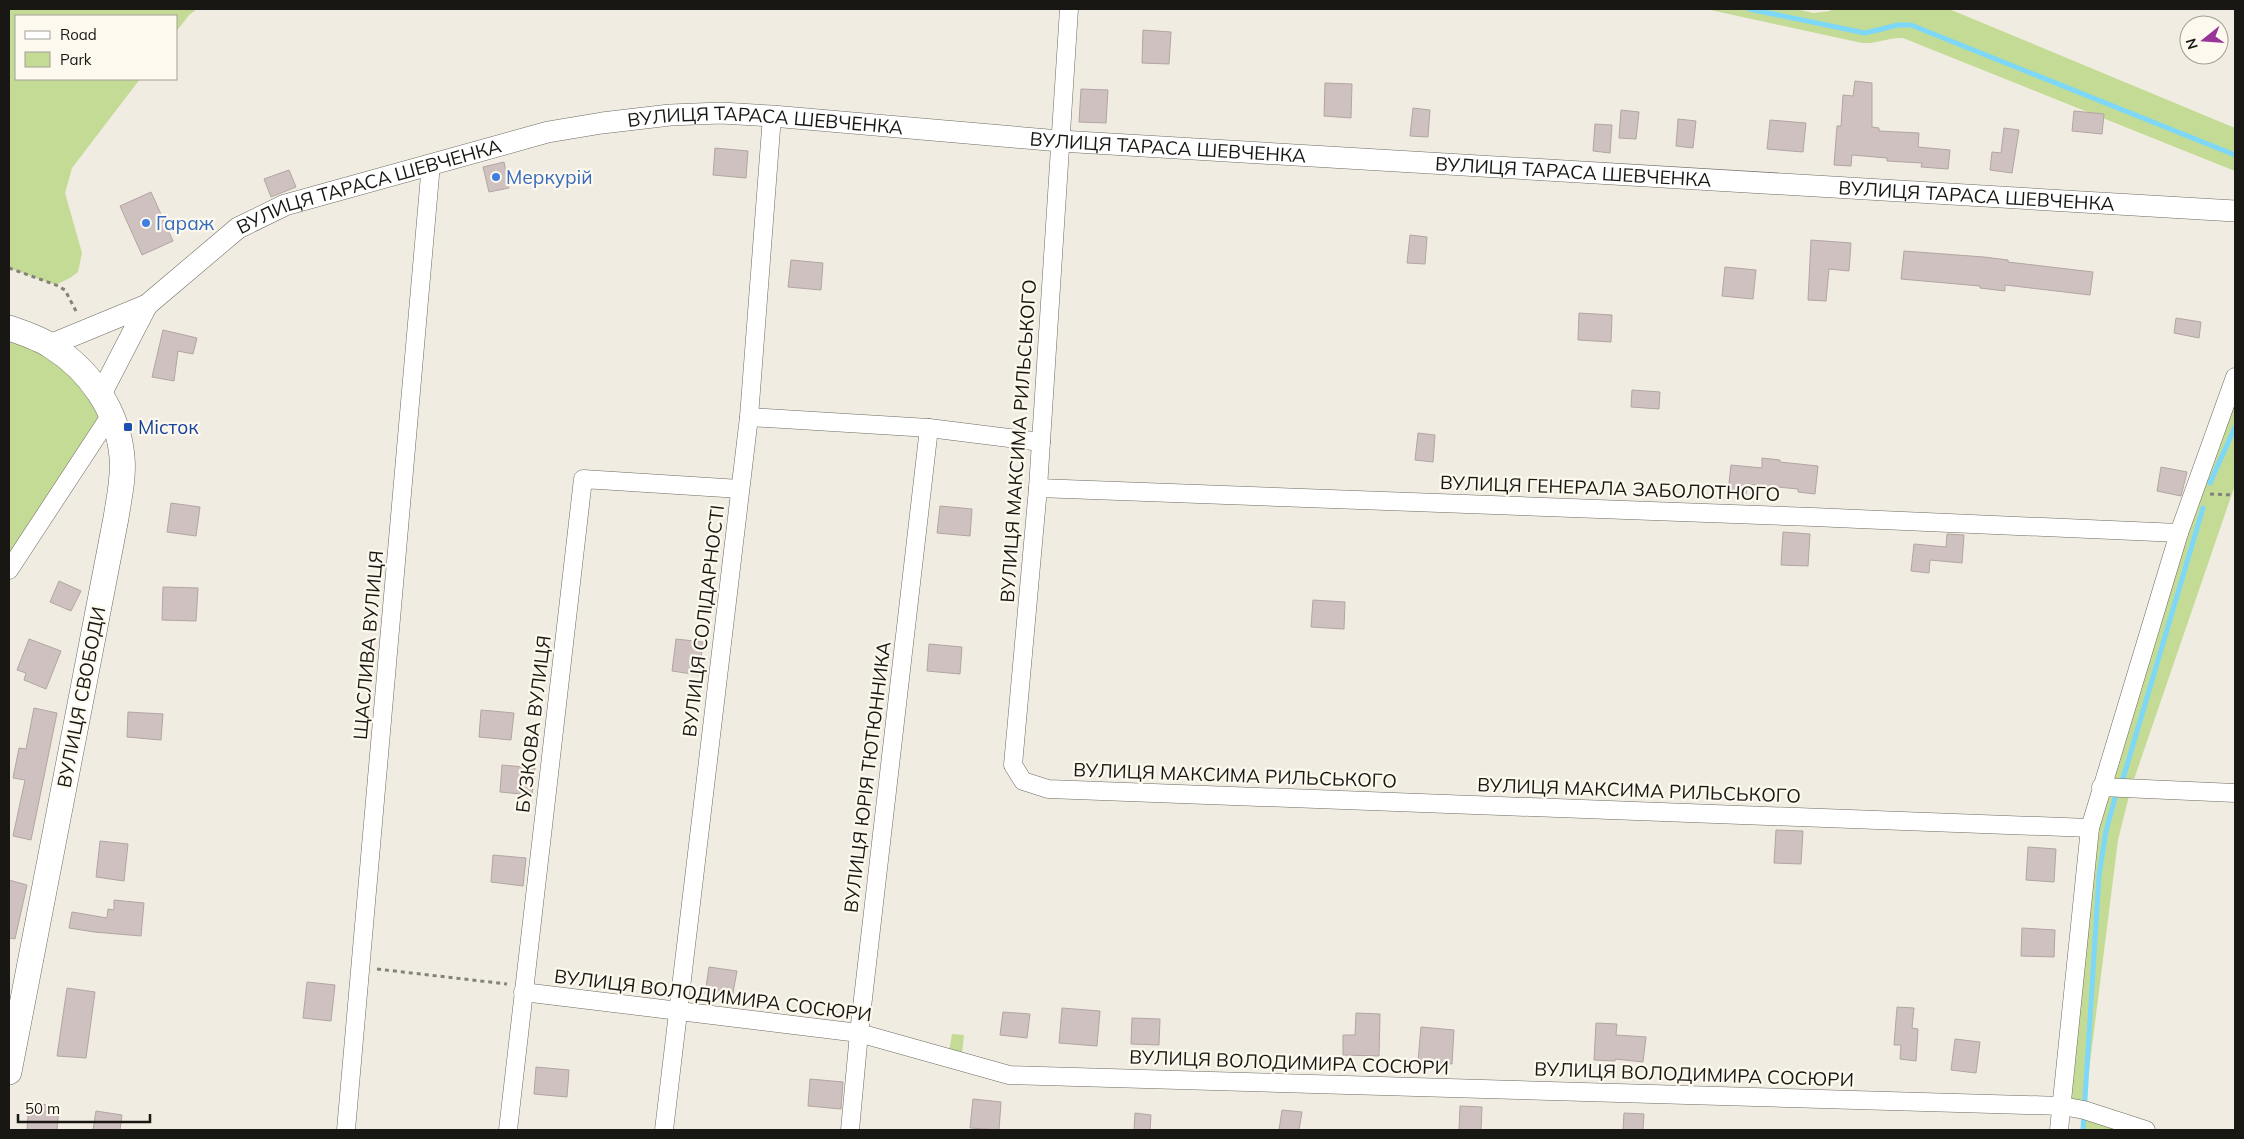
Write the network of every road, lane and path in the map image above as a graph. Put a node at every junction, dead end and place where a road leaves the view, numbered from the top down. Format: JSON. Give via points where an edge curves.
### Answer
{"nodes":[{"id":1,"x":1069,"y":9,"type":"edge"},
{"id":2,"x":772,"y":116,"type":"junction"},
{"id":3,"x":1060,"y":142,"type":"junction"},
{"id":4,"x":431,"y":164,"type":"junction"},
{"id":5,"x":2235,"y":211,"type":"edge"},
{"id":6,"x":9,"y":268,"type":"edge"},
{"id":7,"x":147,"y":305,"type":"junction"},
{"id":8,"x":85,"y":330,"type":"junction"},
{"id":9,"x":13,"y":333,"type":"edge"},
{"id":10,"x":50,"y":345,"type":"junction"},
{"id":11,"x":2235,"y":377,"type":"edge"},
{"id":12,"x":106,"y":403,"type":"junction"},
{"id":13,"x":749,"y":417,"type":"junction"},
{"id":14,"x":929,"y":428,"type":"junction"},
{"id":15,"x":1042,"y":442,"type":"junction"},
{"id":16,"x":1038,"y":488,"type":"junction"},
{"id":17,"x":740,"y":489,"type":"junction"},
{"id":18,"x":2192,"y":493,"type":"junction"},
{"id":19,"x":2235,"y":495,"type":"edge"},
{"id":20,"x":2179,"y":533,"type":"junction"},
{"id":21,"x":9,"y":570,"type":"edge"},
{"id":22,"x":2101,"y":786,"type":"junction"},
{"id":23,"x":2235,"y":794,"type":"edge"},
{"id":24,"x":2090,"y":828,"type":"junction"},
{"id":25,"x":362,"y":967,"type":"junction"},
{"id":26,"x":523,"y":992,"type":"junction"},
{"id":27,"x":678,"y":1010,"type":"junction"},
{"id":28,"x":859,"y":1033,"type":"junction"},
{"id":29,"x":9,"y":1072,"type":"edge"},
{"id":30,"x":2062,"y":1106,"type":"junction"},
{"id":31,"x":346,"y":1130,"type":"edge"},
{"id":32,"x":508,"y":1130,"type":"edge"},
{"id":33,"x":664,"y":1130,"type":"edge"},
{"id":34,"x":850,"y":1130,"type":"edge"},
{"id":35,"x":2060,"y":1130,"type":"edge"},
{"id":36,"x":2146,"y":1130,"type":"edge"}],
"edges":[{"from":1,"to":3,"type":"street","name":"ВУЛИЦЯ МАКСИМА РИЛЬСЬКОГО"},
{"from":2,"to":3,"type":"street","name":"ВУЛИЦЯ ТАРАСА ШЕВЧЕНКА"},
{"from":2,"to":4,"type":"street","name":"ВУЛИЦЯ ТАРАСА ШЕВЧЕНКА","via":[[694,114],[602,123],[548,132]]},
{"from":2,"to":13,"type":"street","name":"ВУЛИЦЯ СОЛІДАРНОСТІ"},
{"from":3,"to":5,"type":"street","name":"ВУЛИЦЯ ТАРАСА ШЕВЧЕНКА"},
{"from":3,"to":15,"type":"street","name":"ВУЛИЦЯ МАКСИМА РИЛЬСЬКОГО"},
{"from":4,"to":7,"type":"street","name":"ВУЛИЦЯ ТАРАСА ШЕВЧЕНКА","via":[[285,206],[255,219],[238,228]]},
{"from":4,"to":25,"type":"street","name":"ЩАСЛИВА ВУЛИЦЯ"},
{"from":6,"to":8,"type":"path","via":[[65,290]]},
{"from":7,"to":8,"type":"street","name":"ВУЛИЦЯ ТАРАСА ШЕВЧЕНКА"},
{"from":7,"to":12,"type":"street","name":"ВУЛИЦЯ ТАРАСА ШЕВЧЕНКА"},
{"from":8,"to":10,"type":"street","name":"ВУЛИЦЯ ТАРАСА ШЕВЧЕНКА"},
{"from":9,"to":10,"type":"main road","name":"ВУЛИЦЯ СВОБОДИ"},
{"from":10,"to":12,"type":"main road","name":"ВУЛИЦЯ СВОБОДИ","via":[[82,371]]},
{"from":11,"to":18,"type":"street"},
{"from":12,"to":21,"type":"street"},
{"from":12,"to":29,"type":"main road","name":"ВУЛИЦЯ СВОБОДИ","via":[[120,436],[123,459],[121,490]]},
{"from":13,"to":14,"type":"street"},
{"from":13,"to":17,"type":"street","name":"ВУЛИЦЯ СОЛІДАРНОСТІ"},
{"from":14,"to":15,"type":"street"},
{"from":14,"to":28,"type":"street","name":"ВУЛИЦЯ ЮРІЯ ТЮТЮННИКА"},
{"from":15,"to":16,"type":"street","name":"ВУЛИЦЯ МАКСИМА РИЛЬСЬКОГО"},
{"from":16,"to":20,"type":"street","name":"ВУЛИЦЯ ГЕНЕРАЛА ЗАБОЛОТНОГО"},
{"from":16,"to":24,"type":"street","name":"ВУЛИЦЯ МАКСИМА РИЛЬСЬКОГО","via":[[1013,766],[1022,782],[1048,789]]},
{"from":17,"to":26,"type":"street","name":"БУЗКОВА ВУЛИЦЯ","via":[[583,478]]},
{"from":17,"to":27,"type":"street","name":"ВУЛИЦЯ СОЛІДАРНОСТІ"},
{"from":18,"to":19,"type":"path"},
{"from":18,"to":20,"type":"street"},
{"from":20,"to":22,"type":"street"},
{"from":22,"to":23,"type":"street"},
{"from":22,"to":24,"type":"street"},
{"from":24,"to":30,"type":"street"},
{"from":25,"to":26,"type":"path","via":[[484,980],[512,985]]},
{"from":25,"to":31,"type":"street","name":"ЩАСЛИВА ВУЛИЦЯ"},
{"from":26,"to":27,"type":"street","name":"ВУЛИЦЯ ВОЛОДИМИРА СОСЮРИ"},
{"from":26,"to":32,"type":"street","name":"БУЗКОВА ВУЛИЦЯ"},
{"from":27,"to":28,"type":"street","name":"ВУЛИЦЯ ВОЛОДИМИРА СОСЮРИ"},
{"from":27,"to":33,"type":"street","name":"ВУЛИЦЯ СОЛІДАРНОСТІ"},
{"from":28,"to":30,"type":"street","name":"ВУЛИЦЯ ВОЛОДИМИРА СОСЮРИ","via":[[1008,1076]]},
{"from":28,"to":34,"type":"street","name":"ВУЛИЦЯ ЮРІЯ ТЮТЮННИКА"},
{"from":30,"to":35,"type":"street"},
{"from":30,"to":36,"type":"street","name":"ВУЛИЦЯ ВОЛОДИМИРА СОСЮРИ"}]}
